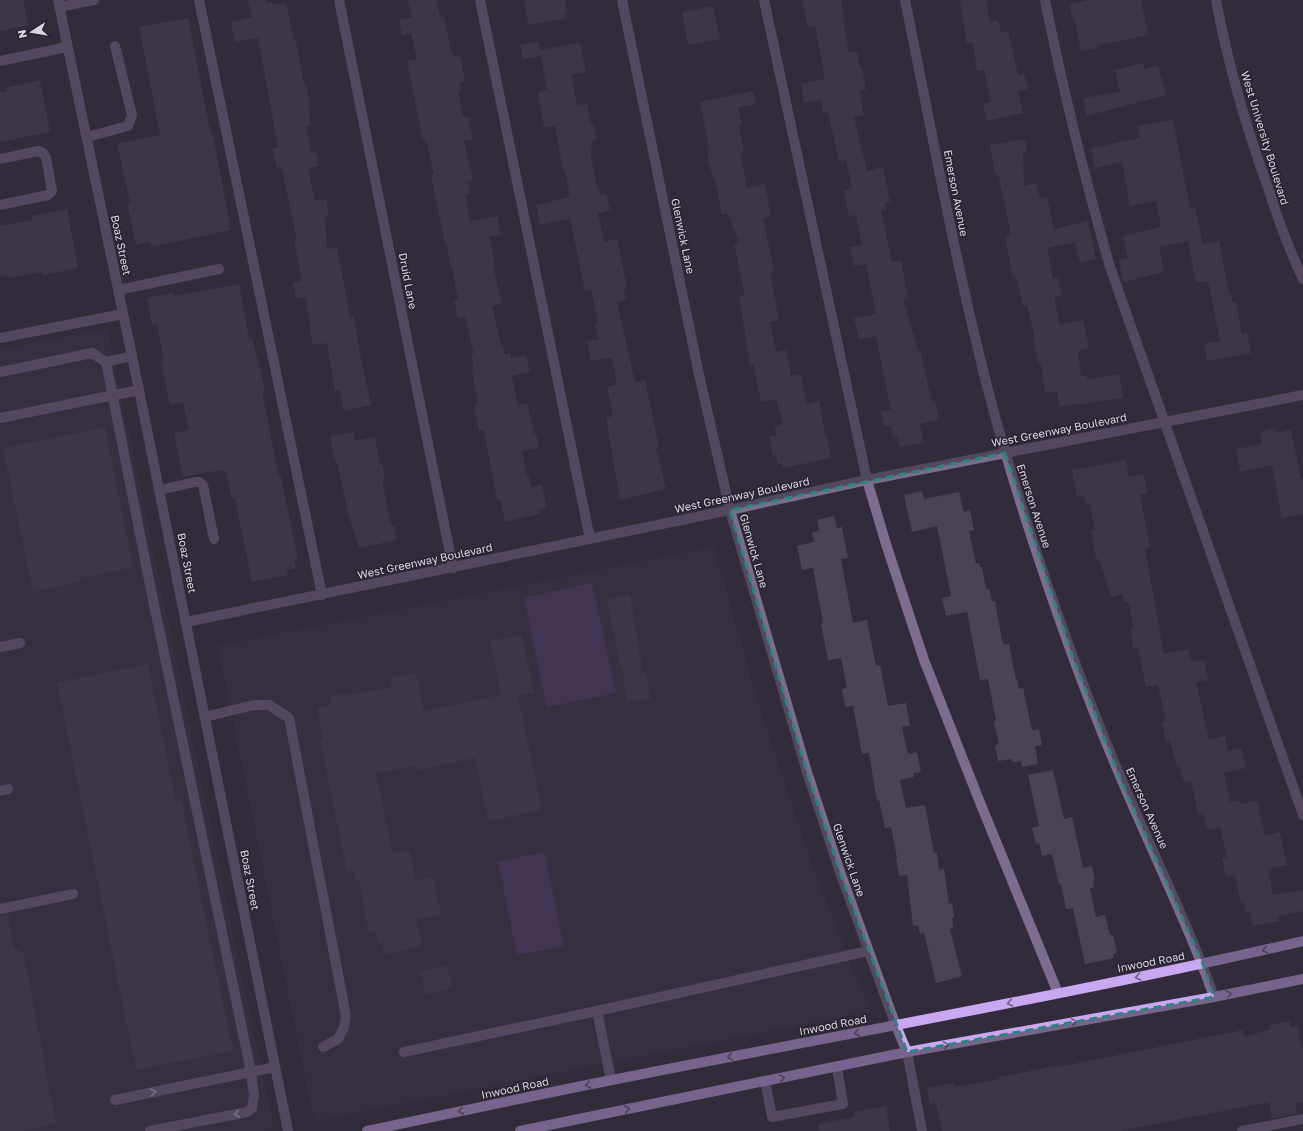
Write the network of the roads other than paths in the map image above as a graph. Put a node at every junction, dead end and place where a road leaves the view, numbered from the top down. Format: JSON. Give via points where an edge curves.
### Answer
{"nodes":[{"id":1,"x":94,"y":0,"type":"edge"},
{"id":2,"x":199,"y":0,"type":"edge"},
{"id":3,"x":339,"y":0,"type":"edge"},
{"id":4,"x":480,"y":0,"type":"edge"},
{"id":5,"x":622,"y":0,"type":"edge"},
{"id":6,"x":764,"y":0,"type":"edge"},
{"id":7,"x":905,"y":0,"type":"edge"},
{"id":8,"x":1045,"y":0,"type":"edge"},
{"id":9,"x":1216,"y":0,"type":"edge"},
{"id":10,"x":59,"y":4,"type":"edge"},
{"id":11,"x":115,"y":46,"type":"dead end"},
{"id":12,"x":68,"y":47,"type":"junction"},
{"id":13,"x":0,"y":61,"type":"edge"},
{"id":14,"x":87,"y":137,"type":"junction"},
{"id":15,"x":0,"y":159,"type":"edge"},
{"id":16,"x":0,"y":205,"type":"edge"},
{"id":17,"x":219,"y":269,"type":"dead end"},
{"id":18,"x":1303,"y":279,"type":"edge"},
{"id":19,"x":118,"y":290,"type":"junction"},
{"id":20,"x":123,"y":314,"type":"junction"},
{"id":21,"x":0,"y":338,"type":"edge"},
{"id":22,"x":132,"y":356,"type":"junction"},
{"id":23,"x":106,"y":362,"type":"junction"},
{"id":24,"x":0,"y":372,"type":"edge"},
{"id":25,"x":139,"y":390,"type":"junction"},
{"id":26,"x":113,"y":395,"type":"junction"},
{"id":27,"x":1303,"y":395,"type":"edge"},
{"id":28,"x":0,"y":418,"type":"edge"},
{"id":29,"x":1164,"y":421,"type":"junction"},
{"id":30,"x":1005,"y":453,"type":"junction"},
{"id":31,"x":867,"y":480,"type":"junction"},
{"id":32,"x":160,"y":490,"type":"junction"},
{"id":33,"x":730,"y":510,"type":"junction"},
{"id":34,"x":214,"y":539,"type":"dead end"},
{"id":35,"x":590,"y":539,"type":"junction"},
{"id":36,"x":453,"y":568,"type":"junction"},
{"id":37,"x":322,"y":595,"type":"junction"},
{"id":38,"x":186,"y":622,"type":"junction"},
{"id":39,"x":20,"y":643,"type":"dead end"},
{"id":40,"x":0,"y":647,"type":"edge"},
{"id":41,"x":205,"y":717,"type":"junction"},
{"id":42,"x":1303,"y":815,"type":"edge"},
{"id":43,"x":73,"y":894,"type":"dead end"},
{"id":44,"x":0,"y":909,"type":"edge"},
{"id":45,"x":1303,"y":941,"type":"edge"},
{"id":46,"x":868,"y":951,"type":"junction"},
{"id":47,"x":1203,"y":964,"type":"junction"},
{"id":48,"x":1303,"y":979,"type":"edge"},
{"id":49,"x":1058,"y":993,"type":"junction"},
{"id":50,"x":1214,"y":997,"type":"junction"},
{"id":51,"x":597,"y":1011,"type":"junction"},
{"id":52,"x":896,"y":1026,"type":"junction"},
{"id":53,"x":323,"y":1047,"type":"dead end"},
{"id":54,"x":404,"y":1052,"type":"dead end"},
{"id":55,"x":907,"y":1052,"type":"junction"},
{"id":56,"x":275,"y":1067,"type":"junction"},
{"id":57,"x":837,"y":1067,"type":"junction"},
{"id":58,"x":251,"y":1072,"type":"junction"},
{"id":59,"x":611,"y":1080,"type":"junction"},
{"id":60,"x":765,"y":1081,"type":"junction"},
{"id":61,"x":115,"y":1100,"type":"dead end"},
{"id":62,"x":1303,"y":1119,"type":"edge"},
{"id":63,"x":150,"y":1131,"type":"edge"},
{"id":64,"x":288,"y":1131,"type":"edge"},
{"id":65,"x":367,"y":1131,"type":"edge"},
{"id":66,"x":520,"y":1131,"type":"edge"},
{"id":67,"x":922,"y":1131,"type":"edge"},
{"id":68,"x":1242,"y":1131,"type":"edge"}],
"edges":[{"from":1,"to":10,"type":"street"},
{"from":2,"to":37,"type":"street"},
{"from":3,"to":36,"type":"street","name":"Druid Lane"},
{"from":4,"to":35,"type":"street"},
{"from":5,"to":33,"type":"street","name":"Glenwick Lane","via":[[698,370]]},
{"from":6,"to":31,"type":"street"},
{"from":7,"to":30,"type":"street","name":"Emerson Avenue","via":[[962,283]]},
{"from":8,"to":29,"type":"street","via":[[1059,73],[1089,193],[1110,267]]},
{"from":9,"to":18,"type":"street","name":"West University Boulevard","via":[[1221,30],[1259,164]]},
{"from":10,"to":12,"type":"street","name":"Boaz Street"},
{"from":11,"to":14,"type":"street","via":[[132,115],[128,126]]},
{"from":12,"to":13,"type":"street"},
{"from":12,"to":14,"type":"street","name":"Boaz Street"},
{"from":14,"to":19,"type":"street","name":"Boaz Street"},
{"from":15,"to":16,"type":"street","via":[[38,151],[43,153],[52,191],[48,195]]},
{"from":17,"to":19,"type":"street"},
{"from":19,"to":20,"type":"street","name":"Boaz Street"},
{"from":20,"to":21,"type":"street"},
{"from":20,"to":22,"type":"street","name":"Boaz Street"},
{"from":22,"to":23,"type":"street"},
{"from":22,"to":25,"type":"street","name":"Boaz Street"},
{"from":23,"to":24,"type":"street","via":[[92,353]]},
{"from":23,"to":26,"type":"street"},
{"from":25,"to":26,"type":"street"},
{"from":25,"to":32,"type":"street","name":"Boaz Street"},
{"from":26,"to":28,"type":"street"},
{"from":26,"to":58,"type":"street"},
{"from":27,"to":29,"type":"street","name":"West Greenway Boulevard"},
{"from":29,"to":30,"type":"street","name":"West Greenway Boulevard"},
{"from":29,"to":42,"type":"street"},
{"from":30,"to":31,"type":"street","name":"West Greenway Boulevard"},
{"from":30,"to":47,"type":"street","name":"Emerson Avenue","via":[[1073,658],[1122,783]]},
{"from":31,"to":33,"type":"street","name":"West Greenway Boulevard"},
{"from":31,"to":49,"type":"street","via":[[924,660]]},
{"from":32,"to":34,"type":"street","via":[[195,482],[203,485]]},
{"from":32,"to":38,"type":"street","name":"Boaz Street"},
{"from":33,"to":35,"type":"street","name":"West Greenway Boulevard"},
{"from":33,"to":46,"type":"street","name":"Glenwick Lane","via":[[807,772]]},
{"from":35,"to":36,"type":"street","name":"West Greenway Boulevard"},
{"from":36,"to":37,"type":"street","name":"West Greenway Boulevard"},
{"from":37,"to":38,"type":"street","name":"West Greenway Boulevard"},
{"from":38,"to":41,"type":"street","name":"Boaz Street"},
{"from":39,"to":40,"type":"street"},
{"from":41,"to":53,"type":"street","via":[[254,705],[269,705],[289,718],[346,1016],[338,1039]]},
{"from":41,"to":56,"type":"street","name":"Boaz Street"},
{"from":43,"to":44,"type":"street"},
{"from":45,"to":47,"type":"main road","name":"Inwood Road","one_way":true},
{"from":46,"to":51,"type":"street"},
{"from":46,"to":52,"type":"street","name":"Glenwick Lane"},
{"from":47,"to":49,"type":"main road","name":"Inwood Road","one_way":true},
{"from":47,"to":50,"type":"street","name":"Emerson Avenue"},
{"from":50,"to":48,"type":"main road","one_way":true},
{"from":49,"to":52,"type":"main road","name":"Inwood Road","one_way":true},
{"from":55,"to":50,"type":"main road","one_way":true},
{"from":51,"to":54,"type":"street"},
{"from":51,"to":59,"type":"street"},
{"from":52,"to":55,"type":"main road"},
{"from":52,"to":59,"type":"main road","name":"Inwood Road","one_way":true},
{"from":55,"to":57,"type":"main road"},
{"from":55,"to":67,"type":"street"},
{"from":56,"to":58,"type":"street"},
{"from":56,"to":64,"type":"street","name":"Boaz Street"},
{"from":60,"to":57,"type":"main road","one_way":true},
{"from":57,"to":60,"type":"street","via":[[843,1104],[772,1117]]},
{"from":61,"to":58,"type":"street","one_way":true},
{"from":58,"to":63,"type":"street","one_way":true,"via":[[254,1102],[247,1112]]},
{"from":59,"to":65,"type":"main road","name":"Inwood Road","one_way":true},
{"from":66,"to":60,"type":"main road","one_way":true},
{"from":62,"to":68,"type":"street"}]}
